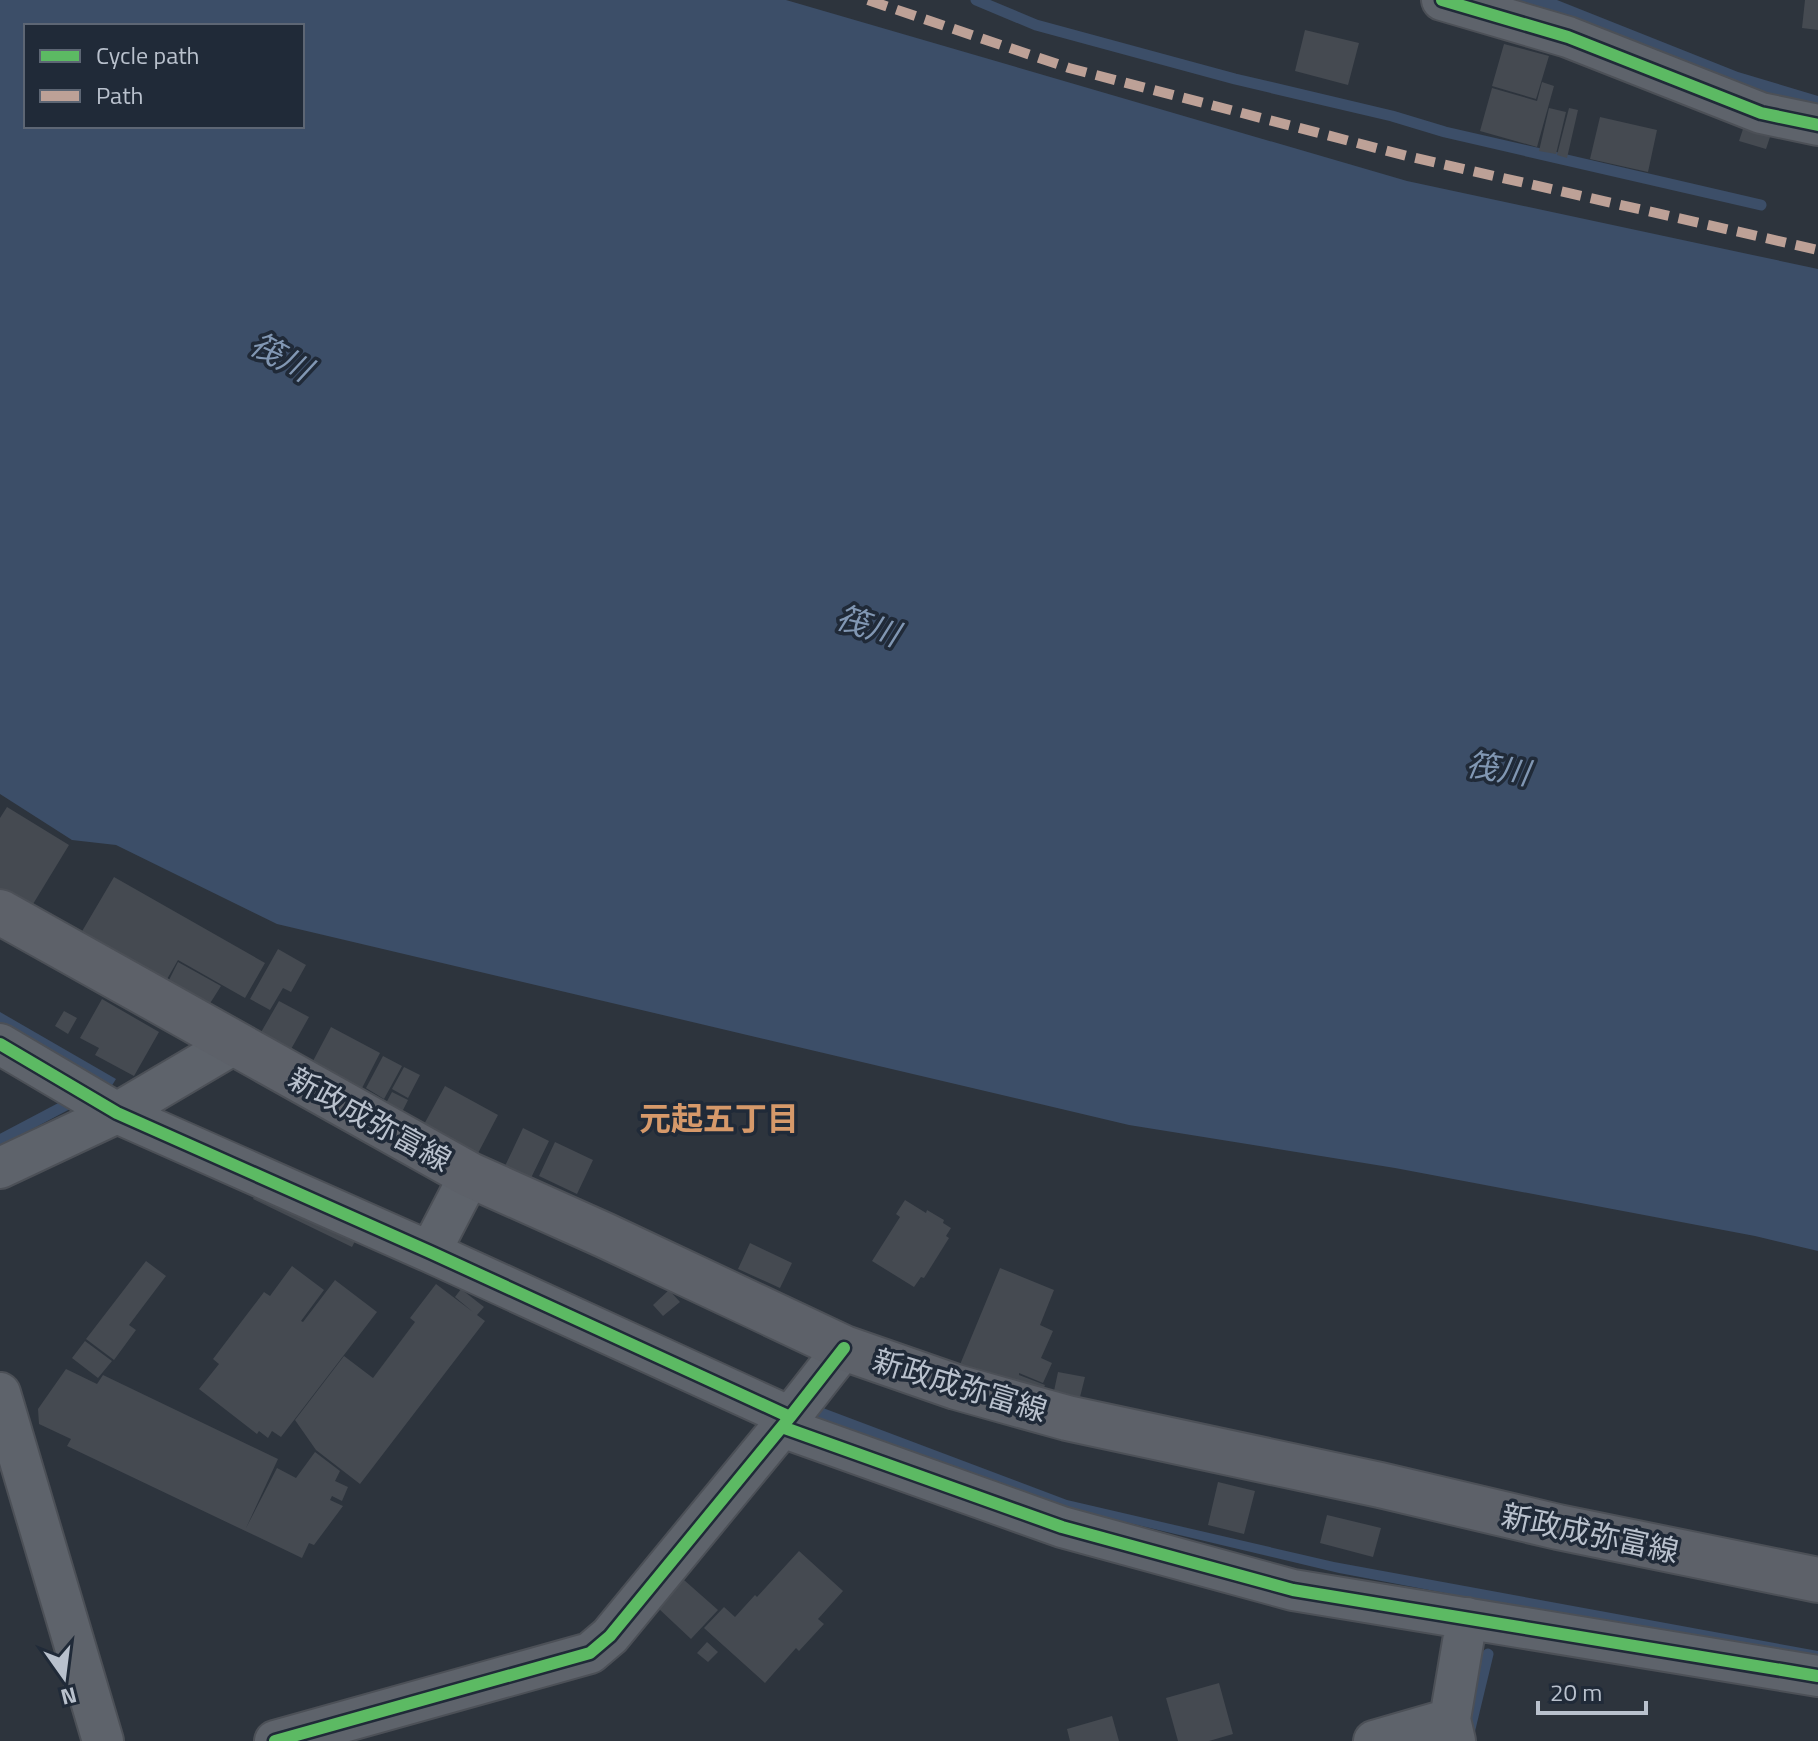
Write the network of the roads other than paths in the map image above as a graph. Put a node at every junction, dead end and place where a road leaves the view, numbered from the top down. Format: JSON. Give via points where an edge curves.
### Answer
{"nodes":[{"id":1,"x":1442,"y":0,"type":"edge"},
{"id":2,"x":1818,"y":125,"type":"edge"},
{"id":3,"x":0,"y":912,"type":"edge"},
{"id":4,"x":0,"y":1044,"type":"edge"},
{"id":5,"x":234,"y":1044,"type":"junction"},
{"id":6,"x":117,"y":1113,"type":"junction"},
{"id":7,"x":0,"y":1168,"type":"edge"},
{"id":8,"x":470,"y":1175,"type":"junction"},
{"id":9,"x":430,"y":1252,"type":"junction"},
{"id":10,"x":844,"y":1348,"type":"junction"},
{"id":11,"x":0,"y":1393,"type":"edge"},
{"id":12,"x":786,"y":1422,"type":"junction"},
{"id":13,"x":1818,"y":1580,"type":"edge"},
{"id":14,"x":1467,"y":1618,"type":"junction"},
{"id":15,"x":1818,"y":1676,"type":"edge"},
{"id":16,"x":1452,"y":1730,"type":"edge"},
{"id":17,"x":103,"y":1741,"type":"edge"},
{"id":18,"x":278,"y":1741,"type":"edge"},
{"id":19,"x":1374,"y":1741,"type":"edge"}],
"edges":[{"from":1,"to":2,"type":"street","via":[[1568,37],[1761,113]]},
{"from":3,"to":5,"type":"main road","name":"新政成弥富線"},
{"from":4,"to":6,"type":"street"},
{"from":5,"to":6,"type":"street"},
{"from":5,"to":8,"type":"main road","name":"新政成弥富線"},
{"from":6,"to":7,"type":"street"},
{"from":6,"to":9,"type":"street"},
{"from":8,"to":9,"type":"street"},
{"from":8,"to":10,"type":"main road","name":"新政成弥富線"},
{"from":9,"to":12,"type":"street"},
{"from":10,"to":12,"type":"street"},
{"from":10,"to":13,"type":"main road","name":"新政成弥富線","via":[[1067,1418]]},
{"from":11,"to":17,"type":"street"},
{"from":12,"to":14,"type":"street","via":[[1062,1527],[1293,1590]]},
{"from":12,"to":18,"type":"street","via":[[610,1636],[590,1653]]},
{"from":14,"to":15,"type":"street"},
{"from":14,"to":16,"type":"street"},
{"from":16,"to":19,"type":"street"}]}
